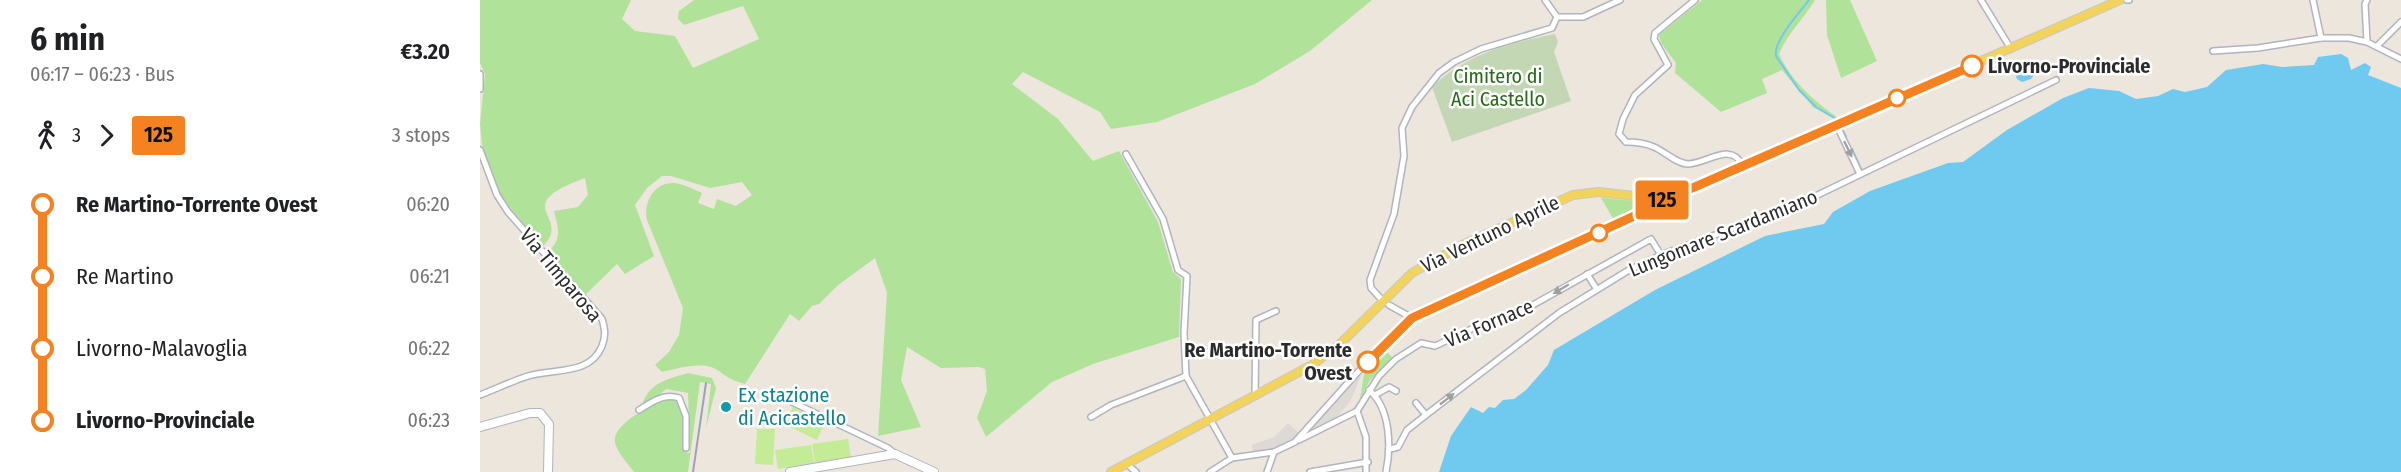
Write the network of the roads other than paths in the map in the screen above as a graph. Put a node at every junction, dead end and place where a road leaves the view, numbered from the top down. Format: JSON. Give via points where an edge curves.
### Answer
{"nodes":[{"id":1,"x":1545,"y":0,"type":"edge"},
{"id":2,"x":1620,"y":0,"type":"edge"},
{"id":3,"x":1695,"y":0,"type":"edge"},
{"id":4,"x":1982,"y":0,"type":"edge"},
{"id":5,"x":2120,"y":0,"type":"edge"},
{"id":6,"x":2313,"y":0,"type":"edge"},
{"id":7,"x":2367,"y":0,"type":"edge"},
{"id":8,"x":1557,"y":17,"type":"junction"},
{"id":9,"x":2401,"y":22,"type":"edge"},
{"id":10,"x":2321,"y":38,"type":"junction"},
{"id":11,"x":2367,"y":42,"type":"junction"},
{"id":12,"x":2377,"y":46,"type":"junction"},
{"id":13,"x":2011,"y":49,"type":"junction"},
{"id":14,"x":2213,"y":51,"type":"dead end"},
{"id":15,"x":2401,"y":59,"type":"edge"},
{"id":16,"x":480,"y":74,"type":"edge"},
{"id":17,"x":2056,"y":80,"type":"dead end"},
{"id":18,"x":480,"y":88,"type":"edge"},
{"id":19,"x":1840,"y":123,"type":"junction"},
{"id":20,"x":480,"y":150,"type":"edge"},
{"id":21,"x":1126,"y":154,"type":"dead end"},
{"id":22,"x":1743,"y":166,"type":"junction"},
{"id":23,"x":1860,"y":174,"type":"junction"},
{"id":24,"x":1663,"y":197,"type":"junction"},
{"id":25,"x":1661,"y":255,"type":"junction"},
{"id":26,"x":1587,"y":274,"type":"junction"},
{"id":27,"x":1596,"y":288,"type":"junction"},
{"id":28,"x":1386,"y":302,"type":"junction"},
{"id":29,"x":1276,"y":311,"type":"dead end"},
{"id":30,"x":1412,"y":318,"type":"junction"},
{"id":31,"x":1186,"y":376,"type":"junction"},
{"id":32,"x":1461,"y":379,"type":"dead end"},
{"id":33,"x":1466,"y":385,"type":"junction"},
{"id":34,"x":1370,"y":390,"type":"junction"},
{"id":35,"x":1396,"y":391,"type":"dead end"},
{"id":36,"x":480,"y":395,"type":"edge"},
{"id":37,"x":1375,"y":395,"type":"junction"},
{"id":38,"x":1255,"y":396,"type":"junction"},
{"id":39,"x":792,"y":402,"type":"dead end"},
{"id":40,"x":1416,"y":403,"type":"dead end"},
{"id":41,"x":639,"y":410,"type":"dead end"},
{"id":42,"x":1357,"y":411,"type":"junction"},
{"id":43,"x":1426,"y":415,"type":"junction"},
{"id":44,"x":1091,"y":417,"type":"dead end"},
{"id":45,"x":1210,"y":418,"type":"junction"},
{"id":46,"x":480,"y":427,"type":"edge"},
{"id":47,"x":1295,"y":442,"type":"junction"},
{"id":48,"x":686,"y":448,"type":"dead end"},
{"id":49,"x":1389,"y":449,"type":"junction"},
{"id":50,"x":1274,"y":452,"type":"junction"},
{"id":51,"x":895,"y":454,"type":"junction"},
{"id":52,"x":1232,"y":458,"type":"junction"},
{"id":53,"x":1368,"y":462,"type":"junction"},
{"id":54,"x":1126,"y":463,"type":"junction"},
{"id":55,"x":548,"y":472,"type":"edge"},
{"id":56,"x":790,"y":472,"type":"edge"},
{"id":57,"x":934,"y":472,"type":"edge"},
{"id":58,"x":1112,"y":472,"type":"edge"},
{"id":59,"x":1136,"y":472,"type":"edge"},
{"id":60,"x":1210,"y":472,"type":"edge"},
{"id":61,"x":1267,"y":472,"type":"edge"},
{"id":62,"x":1310,"y":472,"type":"edge"},
{"id":63,"x":1366,"y":472,"type":"edge"},
{"id":64,"x":1386,"y":472,"type":"edge"}],
"edges":[{"from":1,"to":8,"type":"street"},
{"from":2,"to":8,"type":"street","via":[[1583,17]]},
{"from":3,"to":22,"type":"street","via":[[1654,33],[1668,65],[1635,95],[1619,134],[1626,142],[1652,146],[1682,163],[1731,153],[1738,156]]},
{"from":4,"to":13,"type":"street"},
{"from":5,"to":13,"type":"main road","name":"Via Ventuno Aprile"},
{"from":6,"to":10,"type":"street"},
{"from":7,"to":11,"type":"street"},
{"from":8,"to":28,"type":"street","via":[[1552,28],[1481,49],[1454,62],[1439,73],[1404,120],[1404,156],[1394,214],[1370,280],[1371,288]]},
{"from":9,"to":12,"type":"street"},
{"from":10,"to":11,"type":"street"},
{"from":10,"to":14,"type":"street"},
{"from":11,"to":12,"type":"street"},
{"from":12,"to":15,"type":"street"},
{"from":13,"to":19,"type":"main road","name":"Via Ventuno Aprile"},
{"from":16,"to":18,"type":"street"},
{"from":17,"to":23,"type":"street","name":"Lungomare Scardamiano"},
{"from":19,"to":22,"type":"main road","name":"Via Ventuno Aprile"},
{"from":19,"to":23,"type":"street","one_way":true},
{"from":20,"to":36,"type":"street","name":"Via Timparosa","via":[[496,195],[602,319],[605,328],[601,349],[586,366],[528,376]]},
{"from":21,"to":31,"type":"street","via":[[1163,219],[1178,270],[1186,276]]},
{"from":22,"to":24,"type":"main road","name":"Via Ventuno Aprile"},
{"from":23,"to":25,"type":"street","name":"Lungomare Scardamiano","via":[[1801,203]]},
{"from":24,"to":28,"type":"main road","name":"Via Ventuno Aprile","via":[[1598,192],[1564,198],[1429,261],[1412,273]]},
{"from":24,"to":30,"type":"street","via":[[1656,206]]},
{"from":25,"to":26,"type":"street","name":"Via Fornace","via":[[1651,239]]},
{"from":25,"to":27,"type":"street","name":"Lungomare Scardamiano"},
{"from":26,"to":27,"type":"street"},
{"from":26,"to":34,"type":"street","name":"Via Fornace","one_way":true,"via":[[1515,315],[1482,324],[1435,346],[1421,343],[1379,376]]},
{"from":27,"to":33,"type":"street","name":"Lungomare Scardamiano"},
{"from":28,"to":30,"type":"street"},
{"from":28,"to":38,"type":"main road","name":"Via Ventuno Aprile","via":[[1326,356]]},
{"from":29,"to":38,"type":"street","via":[[1256,320]]},
{"from":30,"to":47,"type":"street"},
{"from":31,"to":44,"type":"street","via":[[1111,405]]},
{"from":31,"to":45,"type":"street"},
{"from":32,"to":33,"type":"street"},
{"from":43,"to":33,"type":"street","name":"Lungomare Scardamiano","one_way":true},
{"from":34,"to":37,"type":"street"},
{"from":34,"to":42,"type":"street","name":"Via Fornace"},
{"from":35,"to":37,"type":"street","via":[[1389,387]]},
{"from":37,"to":49,"type":"street","via":[[1386,421]]},
{"from":38,"to":45,"type":"main road","name":"Via Ventuno Aprile"},
{"from":39,"to":51,"type":"street"},
{"from":40,"to":43,"type":"street"},
{"from":41,"to":48,"type":"street","via":[[659,398],[679,398],[686,416]]},
{"from":42,"to":47,"type":"street"},
{"from":42,"to":53,"type":"street","via":[[1366,437]]},
{"from":43,"to":49,"type":"street","name":"Lungomare Scardamiano","via":[[1407,430],[1398,447]]},
{"from":45,"to":52,"type":"street"},
{"from":45,"to":54,"type":"main road","name":"Via Ventuno Aprile"},
{"from":46,"to":55,"type":"main road","via":[[540,413],[549,424]]},
{"from":47,"to":50,"type":"street"},
{"from":49,"to":64,"type":"street"},
{"from":50,"to":52,"type":"street"},
{"from":50,"to":61,"type":"street"},
{"from":51,"to":56,"type":"main road"},
{"from":51,"to":57,"type":"main road"},
{"from":52,"to":60,"type":"street"},
{"from":53,"to":62,"type":"street"},
{"from":53,"to":63,"type":"street"},
{"from":54,"to":58,"type":"main road","name":"Via Ventuno Aprile"},
{"from":54,"to":59,"type":"street"}]}
